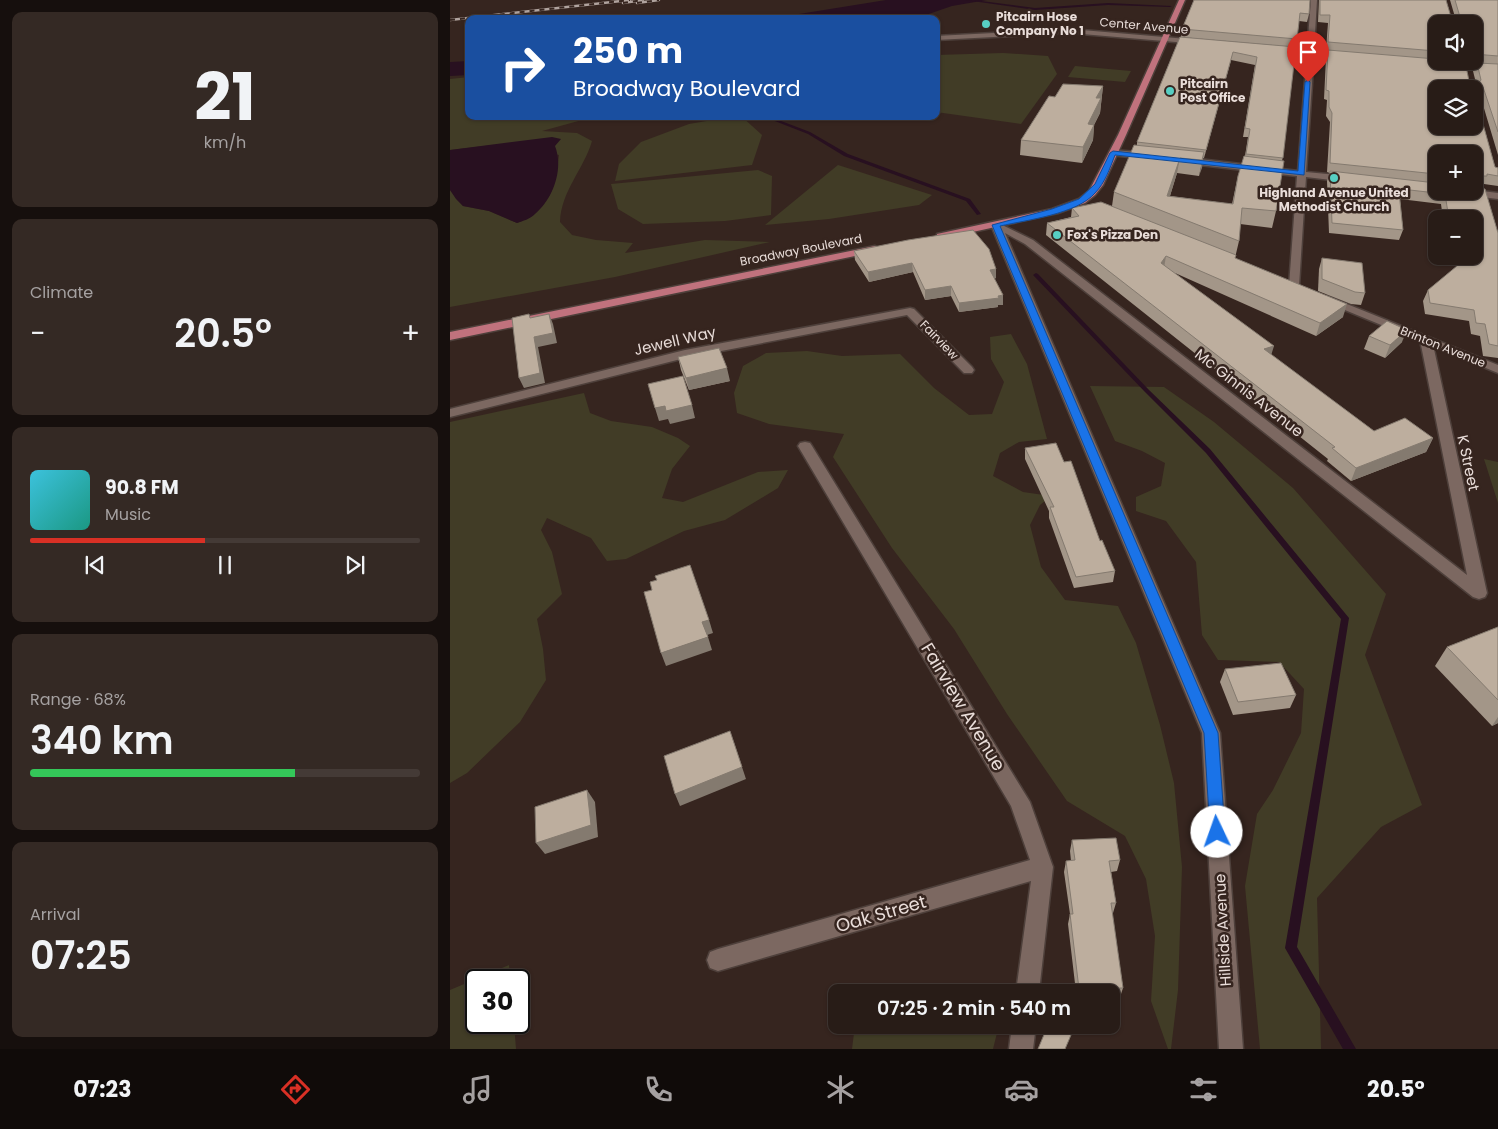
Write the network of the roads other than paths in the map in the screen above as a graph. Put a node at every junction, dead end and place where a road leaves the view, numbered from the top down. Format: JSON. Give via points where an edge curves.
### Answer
{"nodes":[{"id":1,"x":1182,"y":0,"type":"edge"},
{"id":2,"x":1314,"y":0,"type":"edge"},
{"id":3,"x":940,"y":38,"type":"edge"},
{"id":4,"x":1164,"y":39,"type":"junction"},
{"id":5,"x":1210,"y":43,"type":"edge"},
{"id":6,"x":1264,"y":48,"type":"edge"},
{"id":7,"x":1310,"y":52,"type":"junction"},
{"id":8,"x":1357,"y":56,"type":"edge"},
{"id":9,"x":1483,"y":68,"type":"edge"},
{"id":10,"x":1498,"y":69,"type":"edge"},
{"id":11,"x":1113,"y":153,"type":"junction"},
{"id":12,"x":1301,"y":174,"type":"junction"},
{"id":13,"x":1359,"y":180,"type":"edge"},
{"id":14,"x":1483,"y":194,"type":"edge"},
{"id":15,"x":1498,"y":196,"type":"edge"},
{"id":16,"x":996,"y":225,"type":"junction"},
{"id":17,"x":928,"y":239,"type":"edge"},
{"id":18,"x":889,"y":246,"type":"edge"},
{"id":19,"x":1294,"y":286,"type":"edge"},
{"id":20,"x":1320,"y":297,"type":"edge"},
{"id":21,"x":910,"y":311,"type":"joint"},
{"id":22,"x":450,"y":336,"type":"edge"},
{"id":23,"x":1426,"y":340,"type":"junction"},
{"id":24,"x":968,"y":370,"type":"dead end"},
{"id":25,"x":1498,"y":370,"type":"edge"},
{"id":26,"x":450,"y":414,"type":"edge"},
{"id":27,"x":805,"y":446,"type":"dead end"},
{"id":28,"x":1479,"y":593,"type":"joint"},
{"id":29,"x":1042,"y":867,"type":"junction"},
{"id":30,"x":718,"y":960,"type":"dead end"},
{"id":31,"x":1029,"y":984,"type":"edge"},
{"id":32,"x":1023,"y":1034,"type":"edge"},
{"id":33,"x":1021,"y":1049,"type":"edge"},
{"id":34,"x":1230,"y":1049,"type":"edge"}],
"edges":[{"from":1,"to":4,"type":"main road"},
{"from":2,"to":7,"type":"street"},
{"from":3,"to":4,"type":"street","name":"Center Avenue","via":[[1070,31]]},
{"from":4,"to":5,"type":"street","name":"Center Avenue"},
{"from":4,"to":11,"type":"main road"},
{"from":6,"to":7,"type":"street"},
{"from":7,"to":8,"type":"street"},
{"from":7,"to":12,"type":"street"},
{"from":9,"to":10,"type":"street"},
{"from":11,"to":12,"type":"street"},
{"from":11,"to":16,"type":"main road","via":[[1086,202]]},
{"from":12,"to":13,"type":"street"},
{"from":12,"to":19,"type":"street"},
{"from":14,"to":15,"type":"street"},
{"from":16,"to":17,"type":"main road"},
{"from":16,"to":28,"type":"street","name":"Mc Ginnis Avenue","via":[[1029,242]]},
{"from":16,"to":34,"type":"street","name":"Hillside Avenue","via":[[1211,733]]},
{"from":18,"to":22,"type":"main road","name":"Broadway Boulevard"},
{"from":20,"to":23,"type":"street","name":"Brinton Avenue"},
{"from":21,"to":24,"type":"street","name":"Fairview"},
{"from":21,"to":26,"type":"street","name":"Jewell Way","via":[[685,354]]},
{"from":23,"to":25,"type":"street","name":"Brinton Avenue"},
{"from":23,"to":28,"type":"street","name":"K Street"},
{"from":27,"to":29,"type":"street","name":"Fairview Avenue","via":[[1020,802]]},
{"from":29,"to":30,"type":"street","name":"Oak Street"},
{"from":29,"to":31,"type":"street","name":"Fairview Avenue"},
{"from":32,"to":33,"type":"street"}]}
